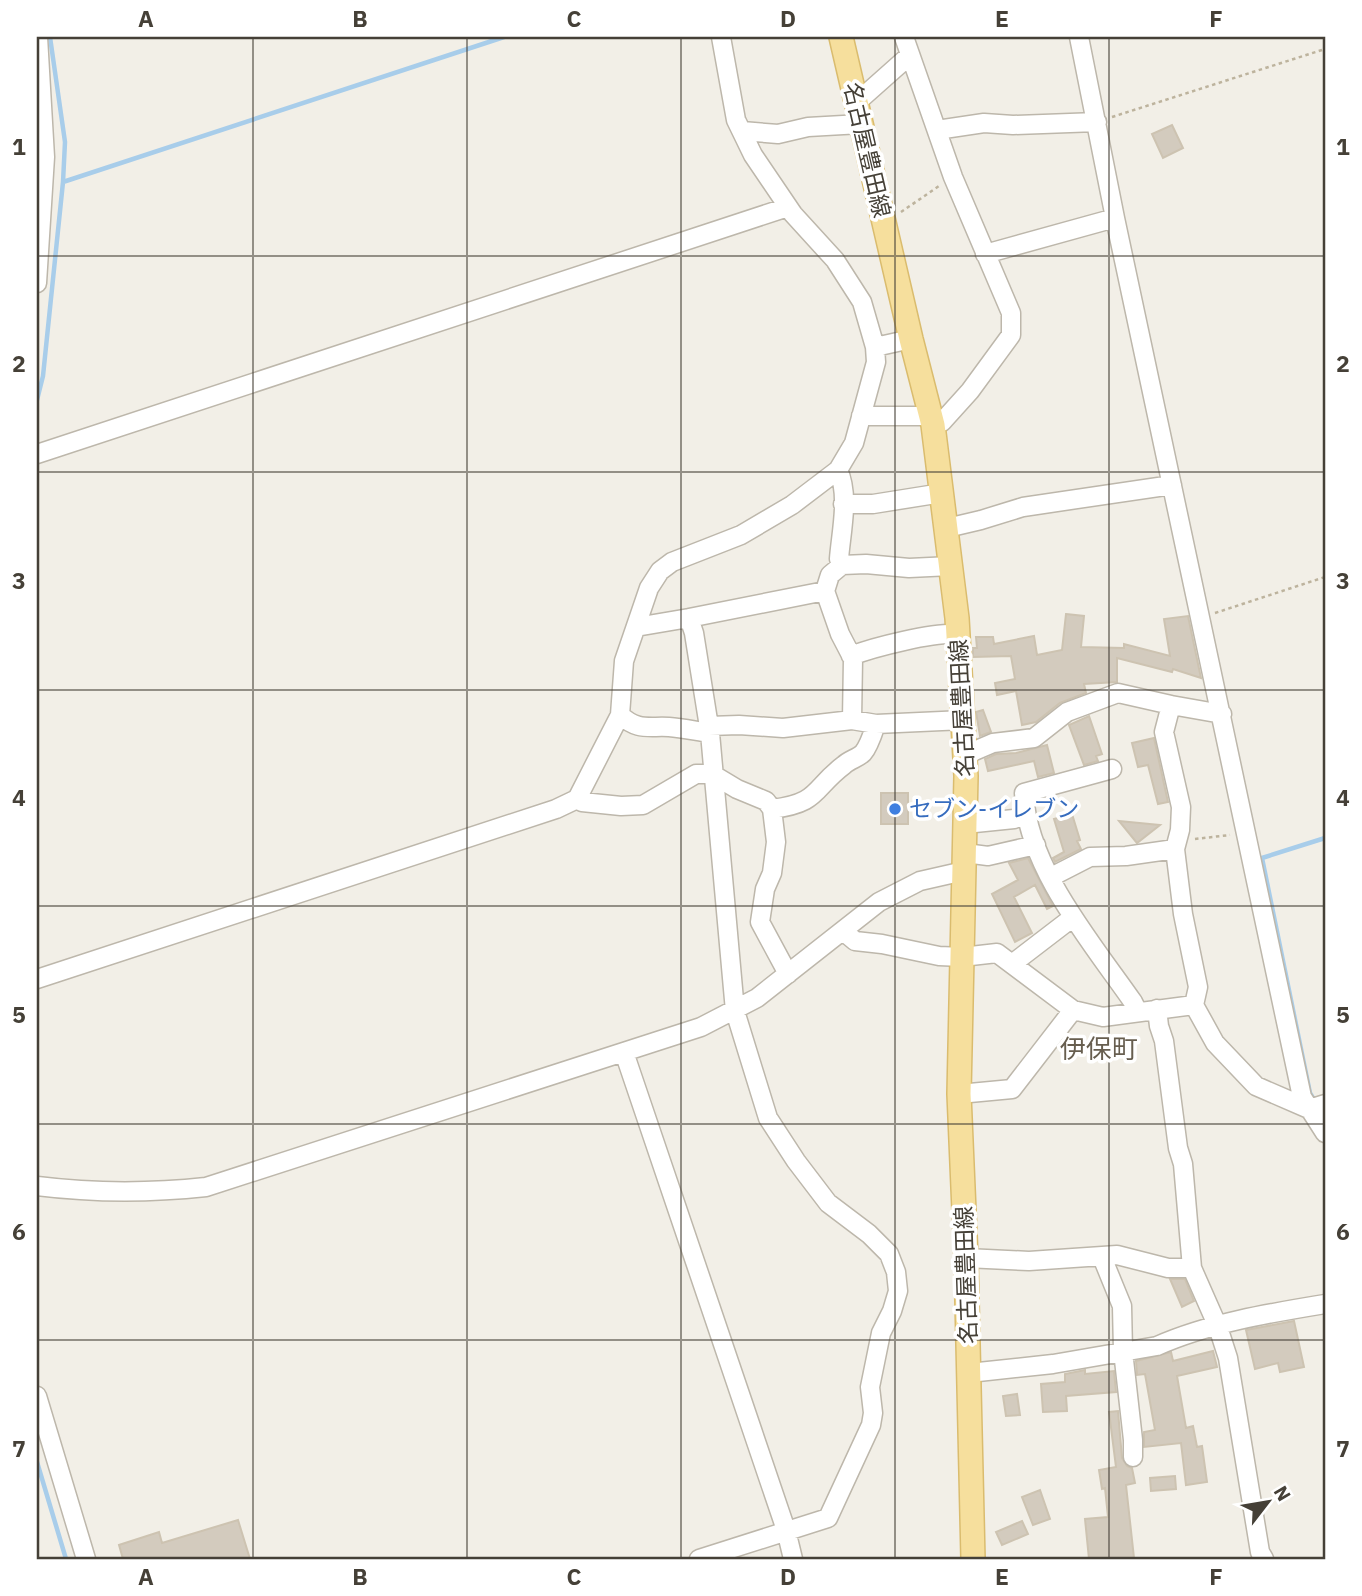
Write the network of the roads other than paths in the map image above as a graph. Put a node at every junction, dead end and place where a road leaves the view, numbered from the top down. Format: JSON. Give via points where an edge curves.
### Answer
{"nodes":[{"id":1,"x":38,"y":37,"type":"edge"},
{"id":2,"x":721,"y":37,"type":"edge"},
{"id":3,"x":841,"y":37,"type":"edge"},
{"id":4,"x":904,"y":37,"type":"edge"},
{"id":5,"x":1079,"y":37,"type":"edge"},
{"id":6,"x":910,"y":55,"type":"junction"},
{"id":7,"x":858,"y":113,"type":"junction"},
{"id":8,"x":1097,"y":122,"type":"junction"},
{"id":9,"x":937,"y":130,"type":"junction"},
{"id":10,"x":742,"y":131,"type":"junction"},
{"id":11,"x":788,"y":207,"type":"junction"},
{"id":12,"x":1115,"y":218,"type":"junction"},
{"id":13,"x":985,"y":254,"type":"junction"},
{"id":14,"x":37,"y":283,"type":"edge"},
{"id":15,"x":911,"y":339,"type":"junction"},
{"id":16,"x":875,"y":347,"type":"junction"},
{"id":17,"x":861,"y":416,"type":"junction"},
{"id":18,"x":932,"y":420,"type":"junction"},
{"id":19,"x":37,"y":454,"type":"edge"},
{"id":20,"x":838,"y":470,"type":"junction"},
{"id":21,"x":1172,"y":485,"type":"junction"},
{"id":22,"x":942,"y":493,"type":"junction"},
{"id":23,"x":843,"y":504,"type":"junction"},
{"id":24,"x":947,"y":528,"type":"junction"},
{"id":25,"x":842,"y":565,"type":"junction"},
{"id":26,"x":951,"y":566,"type":"junction"},
{"id":27,"x":825,"y":592,"type":"junction"},
{"id":28,"x":689,"y":618,"type":"junction"},
{"id":29,"x":636,"y":627,"type":"junction"},
{"id":30,"x":958,"y":634,"type":"junction"},
{"id":31,"x":851,"y":656,"type":"junction"},
{"id":32,"x":1171,"y":705,"type":"junction"},
{"id":33,"x":1222,"y":714,"type":"junction"},
{"id":34,"x":620,"y":715,"type":"junction"},
{"id":35,"x":852,"y":720,"type":"junction"},
{"id":36,"x":964,"y":720,"type":"junction"},
{"id":37,"x":876,"y":723,"type":"junction"},
{"id":38,"x":709,"y":729,"type":"junction"},
{"id":39,"x":965,"y":755,"type":"junction"},
{"id":40,"x":1112,"y":769,"type":"dead end"},
{"id":41,"x":712,"y":774,"type":"junction"},
{"id":42,"x":577,"y":799,"type":"junction"},
{"id":43,"x":772,"y":809,"type":"junction"},
{"id":44,"x":1025,"y":814,"type":"junction"},
{"id":45,"x":965,"y":824,"type":"junction"},
{"id":46,"x":1176,"y":843,"type":"junction"},
{"id":47,"x":1036,"y":845,"type":"junction"},
{"id":48,"x":964,"y":862,"type":"junction"},
{"id":49,"x":1051,"y":877,"type":"junction"},
{"id":50,"x":1072,"y":918,"type":"junction"},
{"id":51,"x":843,"y":931,"type":"junction"},
{"id":52,"x":962,"y":957,"type":"junction"},
{"id":53,"x":1012,"y":964,"type":"junction"},
{"id":54,"x":788,"y":974,"type":"junction"},
{"id":55,"x":37,"y":979,"type":"edge"},
{"id":56,"x":1194,"y":1005,"type":"junction"},
{"id":57,"x":1157,"y":1009,"type":"junction"},
{"id":58,"x":1073,"y":1010,"type":"junction"},
{"id":59,"x":735,"y":1011,"type":"junction"},
{"id":60,"x":1138,"y":1012,"type":"junction"},
{"id":61,"x":624,"y":1052,"type":"junction"},
{"id":62,"x":959,"y":1094,"type":"junction"},
{"id":63,"x":1316,"y":1107,"type":"edge"},
{"id":64,"x":1325,"y":1133,"type":"edge"},
{"id":65,"x":37,"y":1186,"type":"edge"},
{"id":66,"x":1102,"y":1257,"type":"junction"},
{"id":67,"x":966,"y":1258,"type":"junction"},
{"id":68,"x":1192,"y":1268,"type":"junction"},
{"id":69,"x":1325,"y":1304,"type":"edge"},
{"id":70,"x":1218,"y":1327,"type":"junction"},
{"id":71,"x":1123,"y":1351,"type":"junction"},
{"id":72,"x":969,"y":1373,"type":"junction"},
{"id":73,"x":37,"y":1396,"type":"edge"},
{"id":74,"x":1133,"y":1457,"type":"dead end"},
{"id":75,"x":786,"y":1530,"type":"junction"},
{"id":76,"x":86,"y":1559,"type":"edge"},
{"id":77,"x":699,"y":1559,"type":"edge"},
{"id":78,"x":793,"y":1559,"type":"edge"},
{"id":79,"x":973,"y":1559,"type":"edge"},
{"id":80,"x":1264,"y":1559,"type":"edge"}],
"edges":[{"from":1,"to":14,"type":"street","via":[[46,157]]},
{"from":2,"to":10,"type":"street"},
{"from":3,"to":7,"type":"main road","name":"名古屋豊田線"},
{"from":4,"to":6,"type":"street"},
{"from":5,"to":8,"type":"street"},
{"from":6,"to":7,"type":"street"},
{"from":6,"to":9,"type":"street"},
{"from":7,"to":10,"type":"street","via":[[778,134]]},
{"from":7,"to":15,"type":"main road","name":"名古屋豊田線"},
{"from":8,"to":9,"type":"street","via":[[984,123]]},
{"from":8,"to":12,"type":"street"},
{"from":9,"to":13,"type":"street"},
{"from":10,"to":11,"type":"street"},
{"from":11,"to":16,"type":"street","via":[[835,260],[862,302]]},
{"from":11,"to":19,"type":"street"},
{"from":12,"to":13,"type":"street"},
{"from":12,"to":21,"type":"street"},
{"from":13,"to":18,"type":"street","via":[[1011,313],[1011,335],[971,391],[942,422]]},
{"from":15,"to":16,"type":"street"},
{"from":15,"to":18,"type":"main road","name":"名古屋豊田線"},
{"from":16,"to":17,"type":"street","via":[[876,362]]},
{"from":17,"to":18,"type":"street"},
{"from":17,"to":20,"type":"street","via":[[855,443]]},
{"from":18,"to":22,"type":"main road","name":"名古屋豊田線"},
{"from":20,"to":23,"type":"street"},
{"from":20,"to":29,"type":"street","via":[[741,535],[660,571]]},
{"from":21,"to":24,"type":"street","via":[[1023,507]]},
{"from":21,"to":33,"type":"street"},
{"from":22,"to":23,"type":"street"},
{"from":22,"to":24,"type":"main road","name":"名古屋豊田線"},
{"from":23,"to":25,"type":"street"},
{"from":24,"to":26,"type":"main road","name":"名古屋豊田線"},
{"from":25,"to":26,"type":"street"},
{"from":25,"to":27,"type":"street","via":[[830,575]]},
{"from":26,"to":30,"type":"main road","name":"名古屋豊田線"},
{"from":27,"to":28,"type":"street"},
{"from":27,"to":31,"type":"street"},
{"from":28,"to":29,"type":"street"},
{"from":28,"to":38,"type":"street"},
{"from":29,"to":34,"type":"street","via":[[624,661]]},
{"from":30,"to":31,"type":"street"},
{"from":30,"to":36,"type":"main road","name":"名古屋豊田線"},
{"from":31,"to":35,"type":"street"},
{"from":32,"to":33,"type":"street"},
{"from":32,"to":39,"type":"street","via":[[1118,693],[1067,712],[1034,738],[993,743]]},
{"from":32,"to":46,"type":"street","via":[[1164,732],[1181,807]]},
{"from":33,"to":63,"type":"street","via":[[1302,1097]]},
{"from":34,"to":38,"type":"street","via":[[632,725],[650,728]]},
{"from":34,"to":42,"type":"street"},
{"from":35,"to":37,"type":"street"},
{"from":35,"to":38,"type":"street","via":[[783,728],[739,725]]},
{"from":36,"to":37,"type":"street"},
{"from":36,"to":39,"type":"main road","name":"名古屋豊田線"},
{"from":37,"to":43,"type":"street","via":[[862,754],[843,765],[813,796],[790,807]]},
{"from":38,"to":41,"type":"street"},
{"from":39,"to":45,"type":"main road","name":"名古屋豊田線"},
{"from":40,"to":44,"type":"street","via":[[1024,793]]},
{"from":41,"to":42,"type":"street","via":[[696,774],[643,805]]},
{"from":41,"to":43,"type":"street","via":[[766,801]]},
{"from":41,"to":59,"type":"street"},
{"from":42,"to":55,"type":"street"},
{"from":43,"to":54,"type":"street","via":[[775,849],[760,922]]},
{"from":44,"to":45,"type":"street"},
{"from":44,"to":47,"type":"street"},
{"from":45,"to":48,"type":"main road","name":"名古屋豊田線"},
{"from":46,"to":49,"type":"street","via":[[1126,856],[1090,857]]},
{"from":46,"to":56,"type":"street","via":[[1176,872],[1198,987]]},
{"from":47,"to":48,"type":"street"},
{"from":47,"to":49,"type":"street"},
{"from":48,"to":51,"type":"street","via":[[903,888]]},
{"from":48,"to":52,"type":"main road","name":"名古屋豊田線"},
{"from":49,"to":50,"type":"street"},
{"from":50,"to":53,"type":"street"},
{"from":50,"to":60,"type":"street"},
{"from":51,"to":52,"type":"street","via":[[855,941]]},
{"from":51,"to":54,"type":"street"},
{"from":52,"to":53,"type":"street","via":[[997,953]]},
{"from":52,"to":62,"type":"main road","name":"名古屋豊田線"},
{"from":53,"to":58,"type":"street"},
{"from":54,"to":59,"type":"street"},
{"from":56,"to":57,"type":"street"},
{"from":56,"to":63,"type":"street","via":[[1215,1043],[1256,1086]]},
{"from":57,"to":60,"type":"street"},
{"from":57,"to":68,"type":"street","via":[[1183,1164]]},
{"from":58,"to":60,"type":"street","via":[[1103,1017]]},
{"from":58,"to":62,"type":"street","via":[[1012,1089]]},
{"from":59,"to":61,"type":"street"},
{"from":59,"to":75,"type":"street","via":[[768,1118],[828,1203],[889,1254],[898,1291],[881,1333],[870,1387],[871,1425],[860,1453],[828,1518]]},
{"from":61,"to":65,"type":"street","via":[[206,1186],[165,1191]]},
{"from":61,"to":75,"type":"street"},
{"from":62,"to":67,"type":"main road","name":"名古屋豊田線"},
{"from":63,"to":64,"type":"street"},
{"from":66,"to":67,"type":"street"},
{"from":66,"to":68,"type":"street","via":[[1117,1255],[1168,1268]]},
{"from":66,"to":71,"type":"street","via":[[1122,1307]]},
{"from":67,"to":72,"type":"main road","name":"名古屋豊田線"},
{"from":68,"to":70,"type":"street"},
{"from":69,"to":70,"type":"street"},
{"from":70,"to":71,"type":"street"},
{"from":70,"to":80,"type":"street","via":[[1228,1358]]},
{"from":71,"to":72,"type":"street"},
{"from":71,"to":74,"type":"street"},
{"from":72,"to":79,"type":"main road","name":"名古屋豊田線"},
{"from":73,"to":76,"type":"street"},
{"from":75,"to":77,"type":"street"},
{"from":75,"to":78,"type":"street"}]}
